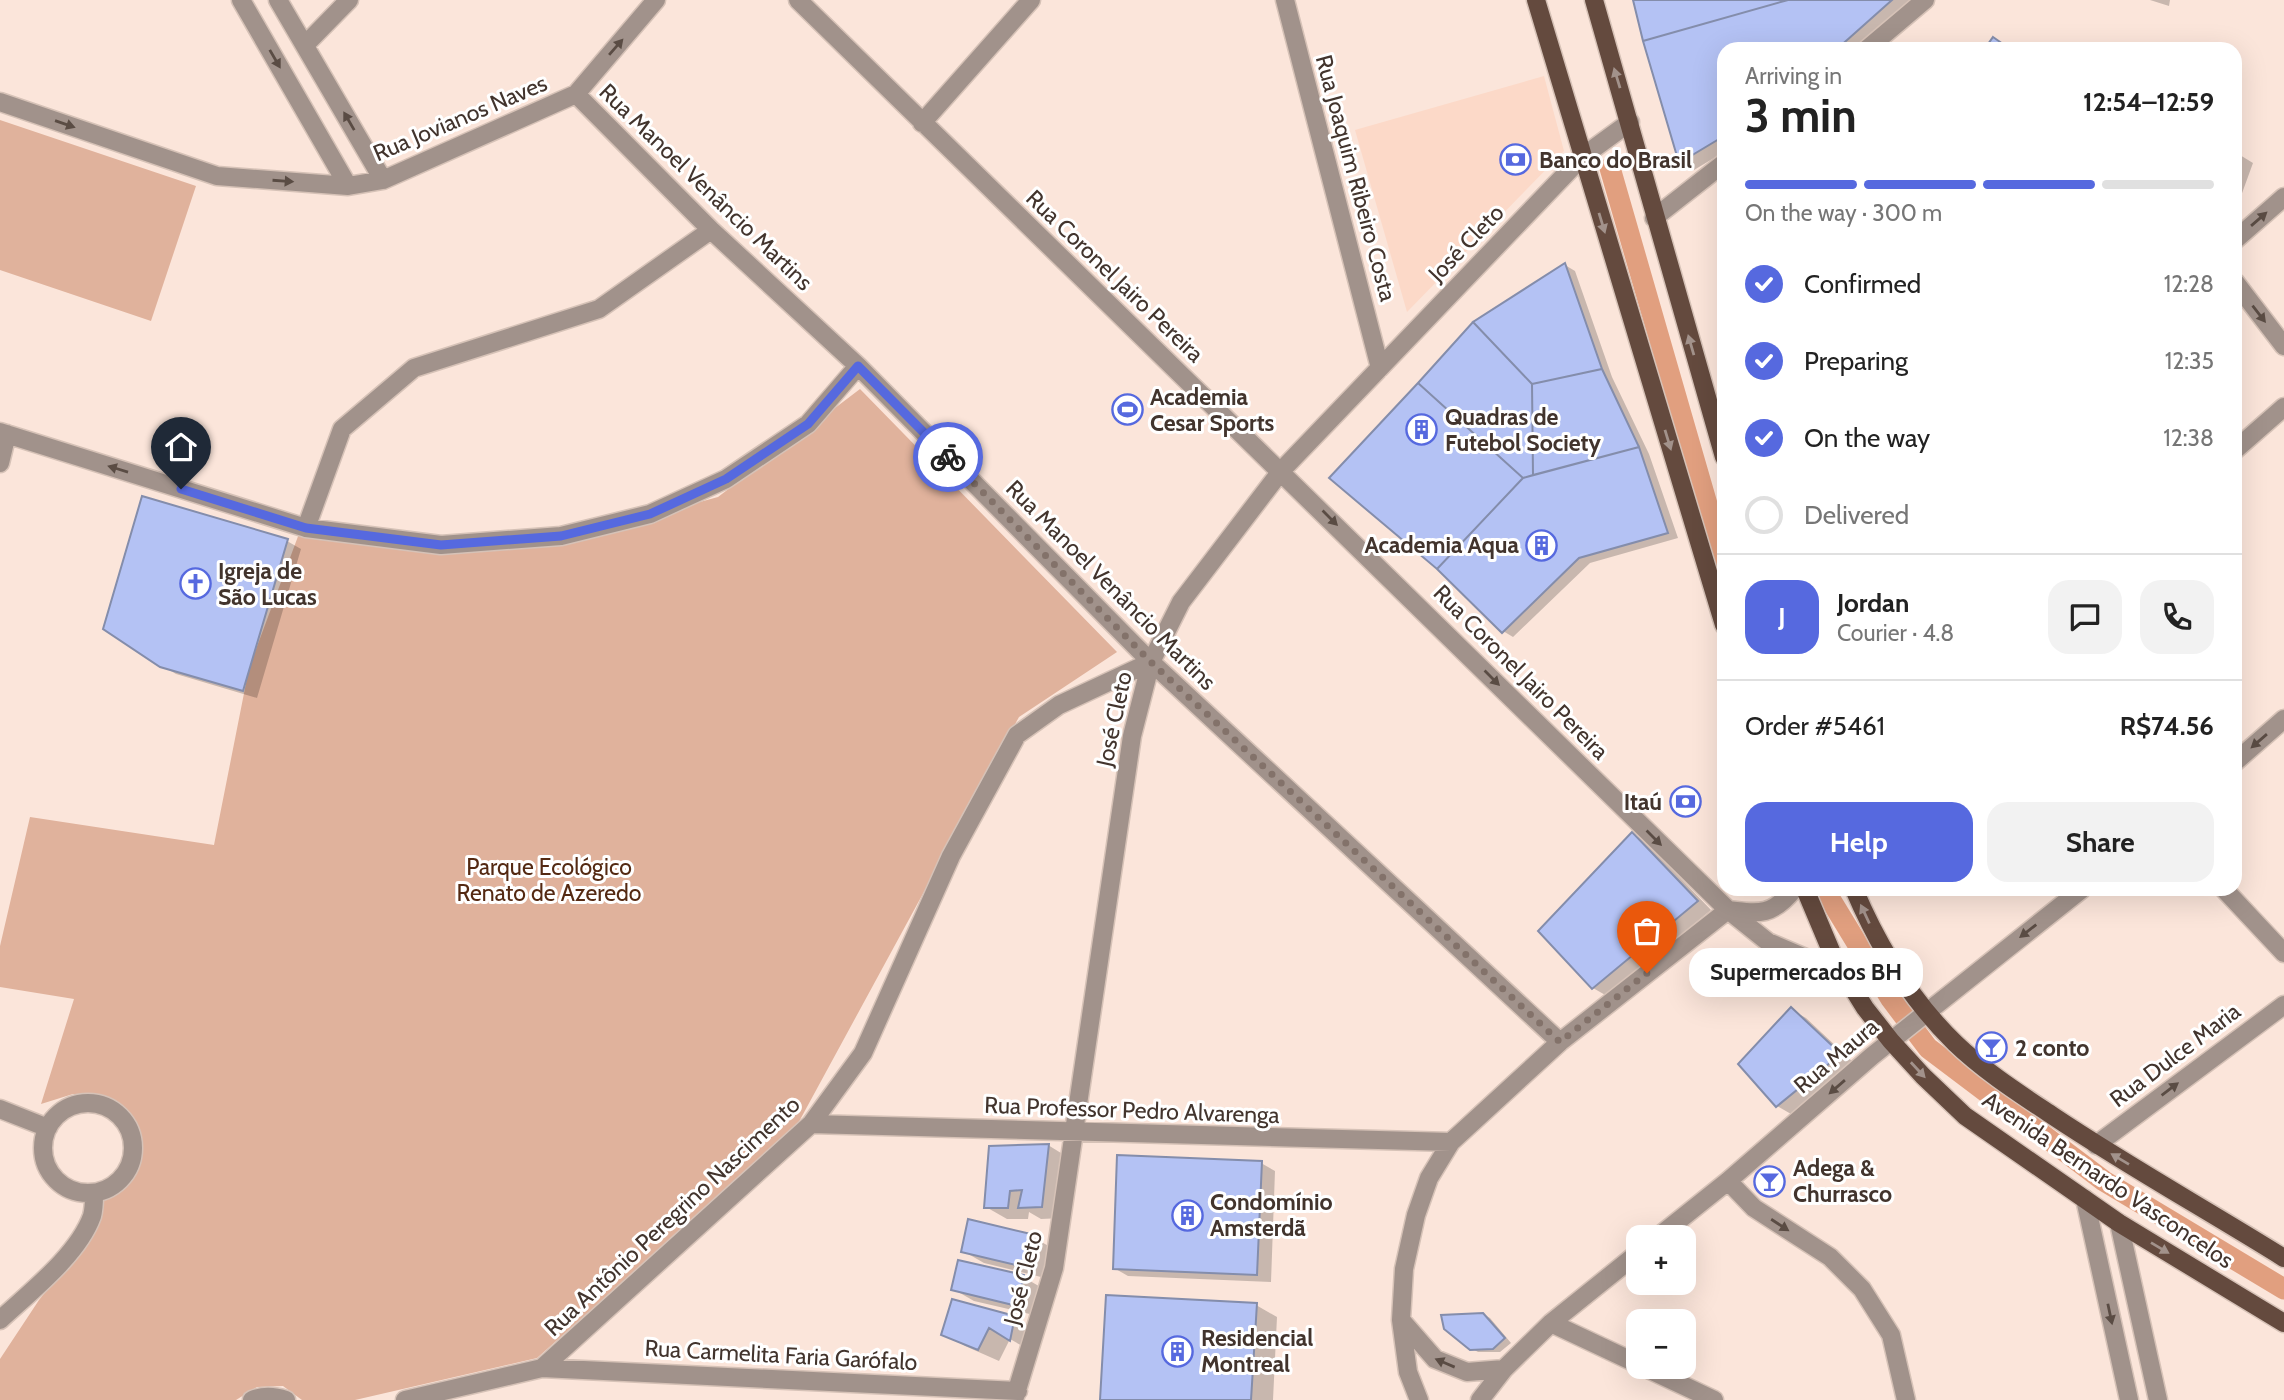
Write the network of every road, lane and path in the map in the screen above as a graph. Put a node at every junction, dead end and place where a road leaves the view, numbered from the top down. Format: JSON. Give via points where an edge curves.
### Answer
{"nodes":[{"id":1,"x":241,"y":0,"type":"edge"},
{"id":2,"x":278,"y":0,"type":"edge"},
{"id":3,"x":349,"y":0,"type":"edge"},
{"id":4,"x":656,"y":0,"type":"edge"},
{"id":5,"x":798,"y":0,"type":"edge"},
{"id":6,"x":1031,"y":0,"type":"edge"},
{"id":7,"x":1284,"y":0,"type":"edge"},
{"id":8,"x":1536,"y":0,"type":"edge"},
{"id":9,"x":1594,"y":0,"type":"edge"},
{"id":10,"x":1925,"y":0,"type":"edge"},
{"id":11,"x":1875,"y":42,"type":"edge"},
{"id":12,"x":305,"y":45,"type":"junction"},
{"id":13,"x":576,"y":94,"type":"junction"},
{"id":14,"x":0,"y":102,"type":"edge"},
{"id":15,"x":1630,"y":122,"type":"junction"},
{"id":16,"x":922,"y":123,"type":"junction"},
{"id":17,"x":1582,"y":157,"type":"junction"},
{"id":18,"x":1717,"y":168,"type":"edge"},
{"id":19,"x":383,"y":180,"type":"junction"},
{"id":20,"x":348,"y":186,"type":"junction"},
{"id":21,"x":2284,"y":197,"type":"edge"},
{"id":22,"x":1654,"y":218,"type":"junction"},
{"id":23,"x":711,"y":230,"type":"junction"},
{"id":24,"x":2242,"y":234,"type":"edge"},
{"id":25,"x":2242,"y":291,"type":"edge"},
{"id":26,"x":2284,"y":346,"type":"edge"},
{"id":27,"x":858,"y":366,"type":"junction"},
{"id":28,"x":1380,"y":368,"type":"junction"},
{"id":29,"x":2284,"y":407,"type":"edge"},
{"id":30,"x":3,"y":433,"type":"edge"},
{"id":31,"x":1717,"y":433,"type":"edge"},
{"id":32,"x":2242,"y":444,"type":"edge"},
{"id":33,"x":0,"y":463,"type":"edge"},
{"id":34,"x":1281,"y":471,"type":"junction"},
{"id":35,"x":306,"y":528,"type":"junction"},
{"id":36,"x":1717,"y":602,"type":"edge"},
{"id":37,"x":1151,"y":662,"type":"junction"},
{"id":38,"x":2284,"y":719,"type":"edge"},
{"id":39,"x":2242,"y":756,"type":"edge"},
{"id":40,"x":1788,"y":896,"type":"edge"},
{"id":41,"x":1808,"y":896,"type":"edge"},
{"id":42,"x":1857,"y":896,"type":"edge"},
{"id":43,"x":2073,"y":896,"type":"edge"},
{"id":44,"x":2231,"y":896,"type":"edge"},
{"id":45,"x":1728,"y":910,"type":"junction"},
{"id":46,"x":2284,"y":953,"type":"edge"},
{"id":47,"x":1843,"y":974,"type":"junction"},
{"id":48,"x":2284,"y":1004,"type":"edge"},
{"id":49,"x":1927,"y":1012,"type":"junction"},
{"id":50,"x":1891,"y":1041,"type":"junction"},
{"id":51,"x":1560,"y":1042,"type":"junction"},
{"id":52,"x":0,"y":1109,"type":"edge"},
{"id":53,"x":811,"y":1124,"type":"junction"},
{"id":54,"x":48,"y":1128,"type":"junction"},
{"id":55,"x":1076,"y":1133,"type":"junction"},
{"id":56,"x":1451,"y":1142,"type":"junction"},
{"id":57,"x":2096,"y":1144,"type":"junction"},
{"id":58,"x":1728,"y":1181,"type":"junction"},
{"id":59,"x":94,"y":1194,"type":"junction"},
{"id":60,"x":2085,"y":1199,"type":"junction"},
{"id":61,"x":2119,"y":1223,"type":"junction"},
{"id":62,"x":1673,"y":1225,"type":"edge"},
{"id":63,"x":2282,"y":1253,"type":"edge"},
{"id":64,"x":1626,"y":1263,"type":"edge"},
{"id":65,"x":0,"y":1320,"type":"edge"},
{"id":66,"x":1401,"y":1320,"type":"junction"},
{"id":67,"x":1550,"y":1323,"type":"junction"},
{"id":68,"x":2284,"y":1323,"type":"edge"},
{"id":69,"x":1626,"y":1358,"type":"edge"},
{"id":70,"x":542,"y":1368,"type":"junction"},
{"id":71,"x":1504,"y":1369,"type":"junction"},
{"id":72,"x":1669,"y":1379,"type":"edge"},
{"id":73,"x":1016,"y":1395,"type":"edge"},
{"id":74,"x":252,"y":1400,"type":"edge"},
{"id":75,"x":286,"y":1400,"type":"edge"},
{"id":76,"x":405,"y":1400,"type":"edge"},
{"id":77,"x":1419,"y":1400,"type":"edge"},
{"id":78,"x":1479,"y":1400,"type":"edge"},
{"id":79,"x":1714,"y":1400,"type":"edge"},
{"id":80,"x":1906,"y":1400,"type":"edge"},
{"id":81,"x":2129,"y":1400,"type":"edge"},
{"id":82,"x":2158,"y":1400,"type":"edge"}],
"edges":[{"from":1,"to":20,"type":"street","one_way":true},
{"from":2,"to":12,"type":"street"},
{"from":3,"to":12,"type":"street"},
{"from":13,"to":4,"type":"street","name":"Rua Jovianos Naves","one_way":true},
{"from":5,"to":16,"type":"street","name":"Rua Coronel Jairo Pereira"},
{"from":6,"to":16,"type":"street"},
{"from":7,"to":28,"type":"street","name":"Rua Joaquim Ribeiro Costa"},
{"from":8,"to":17,"type":"main road"},
{"from":15,"to":9,"type":"main road","one_way":true},
{"from":10,"to":11,"type":"street"},
{"from":19,"to":12,"type":"street","one_way":true},
{"from":13,"to":19,"type":"street","name":"Rua Jovianos Naves"},
{"from":13,"to":23,"type":"street","name":"Rua Manoel Venâncio Martins"},
{"from":14,"to":20,"type":"street","name":"Rua Jovianos Naves","one_way":true,"via":[[217,176]]},
{"from":15,"to":17,"type":"street","name":"José Cleto"},
{"from":15,"to":22,"type":"main road"},
{"from":16,"to":34,"type":"street","name":"Rua Coronel Jairo Pereira"},
{"from":17,"to":28,"type":"street","name":"José Cleto"},
{"from":17,"to":36,"type":"main road","one_way":true},
{"from":18,"to":22,"type":"street"},
{"from":19,"to":20,"type":"street","name":"Rua Jovianos Naves"},
{"from":24,"to":21,"type":"street","one_way":true},
{"from":31,"to":22,"type":"main road","one_way":true},
{"from":23,"to":27,"type":"street","name":"Rua Manoel Venâncio Martins"},
{"from":23,"to":35,"type":"street","via":[[599,309],[414,368],[342,429]]},
{"from":25,"to":26,"type":"street","one_way":true},
{"from":27,"to":35,"type":"street","via":[[808,424],[726,479],[650,514],[561,536],[441,545]]},
{"from":27,"to":37,"type":"street","name":"Rua Manoel Venâncio Martins"},
{"from":28,"to":34,"type":"street","name":"José Cleto"},
{"from":29,"to":32,"type":"street"},
{"from":30,"to":33,"type":"street"},
{"from":35,"to":30,"type":"street","one_way":true},
{"from":34,"to":37,"type":"street","name":"José Cleto","via":[[1181,602]]},
{"from":34,"to":45,"type":"street","name":"Rua Coronel Jairo Pereira","one_way":true},
{"from":37,"to":51,"type":"street","name":"Rua Manoel Venâncio Martins"},
{"from":37,"to":53,"type":"street","name":"Rua Antônio Peregrino Nascimento","via":[[1059,705],[1017,735],[951,856],[863,1053]]},
{"from":37,"to":55,"type":"street","name":"José Cleto","via":[[1132,736]]},
{"from":38,"to":39,"type":"street","one_way":true},
{"from":40,"to":45,"type":"street","via":[[1762,914]]},
{"from":41,"to":47,"type":"main road","name":"Avenida Bernardo Vasconcelos"},
{"from":49,"to":42,"type":"main road","name":"Avenida Bernardo Vasconcelos","one_way":true,"via":[[1898,973]]},
{"from":43,"to":49,"type":"street","name":"Rua Maura","one_way":true},
{"from":44,"to":46,"type":"street"},
{"from":45,"to":47,"type":"street","name":"Rua Coronel Jairo Pereira","via":[[1768,942]]},
{"from":45,"to":51,"type":"street"},
{"from":47,"to":50,"type":"main road","name":"Avenida Bernardo Vasconcelos"},
{"from":57,"to":48,"type":"street","name":"Rua Dulce Maria","one_way":true},
{"from":49,"to":50,"type":"street","name":"Rua Maura"},
{"from":49,"to":57,"type":"main road","name":"Avenida Bernardo Vasconcelos","via":[[1956,1044],[2010,1087]]},
{"from":50,"to":58,"type":"street","name":"Rua Maura","one_way":true},
{"from":50,"to":60,"type":"main road","name":"Avenida Bernardo Vasconcelos","one_way":true,"via":[[1965,1116]]},
{"from":51,"to":56,"type":"street"},
{"from":52,"to":54,"type":"street"},
{"from":53,"to":55,"type":"street","name":"Rua Professor Pedro Alvarenga"},
{"from":53,"to":70,"type":"street","name":"Rua Antônio Peregrino Nascimento"},
{"from":54,"to":59,"type":"street","via":[[43,1155],[48,1169],[67,1189]]},
{"from":54,"to":59,"type":"street","via":[[57,1115],[85,1103],[115,1111],[126,1122],[133,1144],[130,1167],[109,1189]]},
{"from":55,"to":56,"type":"street","name":"Rua Professor Pedro Alvarenga"},
{"from":55,"to":73,"type":"street","name":"José Cleto","via":[[1054,1268]]},
{"from":56,"to":66,"type":"street","via":[[1429,1178],[1416,1215],[1404,1269]]},
{"from":63,"to":57,"type":"main road","name":"Avenida Bernardo Vasconcelos","one_way":true},
{"from":58,"to":62,"type":"street","name":"Rua Maura"},
{"from":58,"to":80,"type":"street","one_way":true,"via":[[1754,1208],[1830,1257],[1862,1289],[1891,1335]]},
{"from":59,"to":65,"type":"street","via":[[93,1214],[55,1270]]},
{"from":60,"to":61,"type":"main road","name":"Avenida Bernardo Vasconcelos"},
{"from":60,"to":81,"type":"street","one_way":true},
{"from":61,"to":68,"type":"main road","name":"Avenida Bernardo Vasconcelos","one_way":true},
{"from":61,"to":82,"type":"street"},
{"from":64,"to":67,"type":"street"},
{"from":71,"to":66,"type":"street","one_way":true,"via":[[1467,1372],[1435,1359]]},
{"from":66,"to":77,"type":"street","via":[[1408,1373]]},
{"from":67,"to":69,"type":"street"},
{"from":67,"to":71,"type":"street"},
{"from":70,"to":73,"type":"street","name":"Rua Carmelita Faria Garófalo"},
{"from":70,"to":76,"type":"street","name":"Rua Antônio Peregrino Nascimento"},
{"from":71,"to":78,"type":"street"},
{"from":72,"to":79,"type":"street"},
{"from":74,"to":75,"type":"street","via":[[261,1396]]}]}
